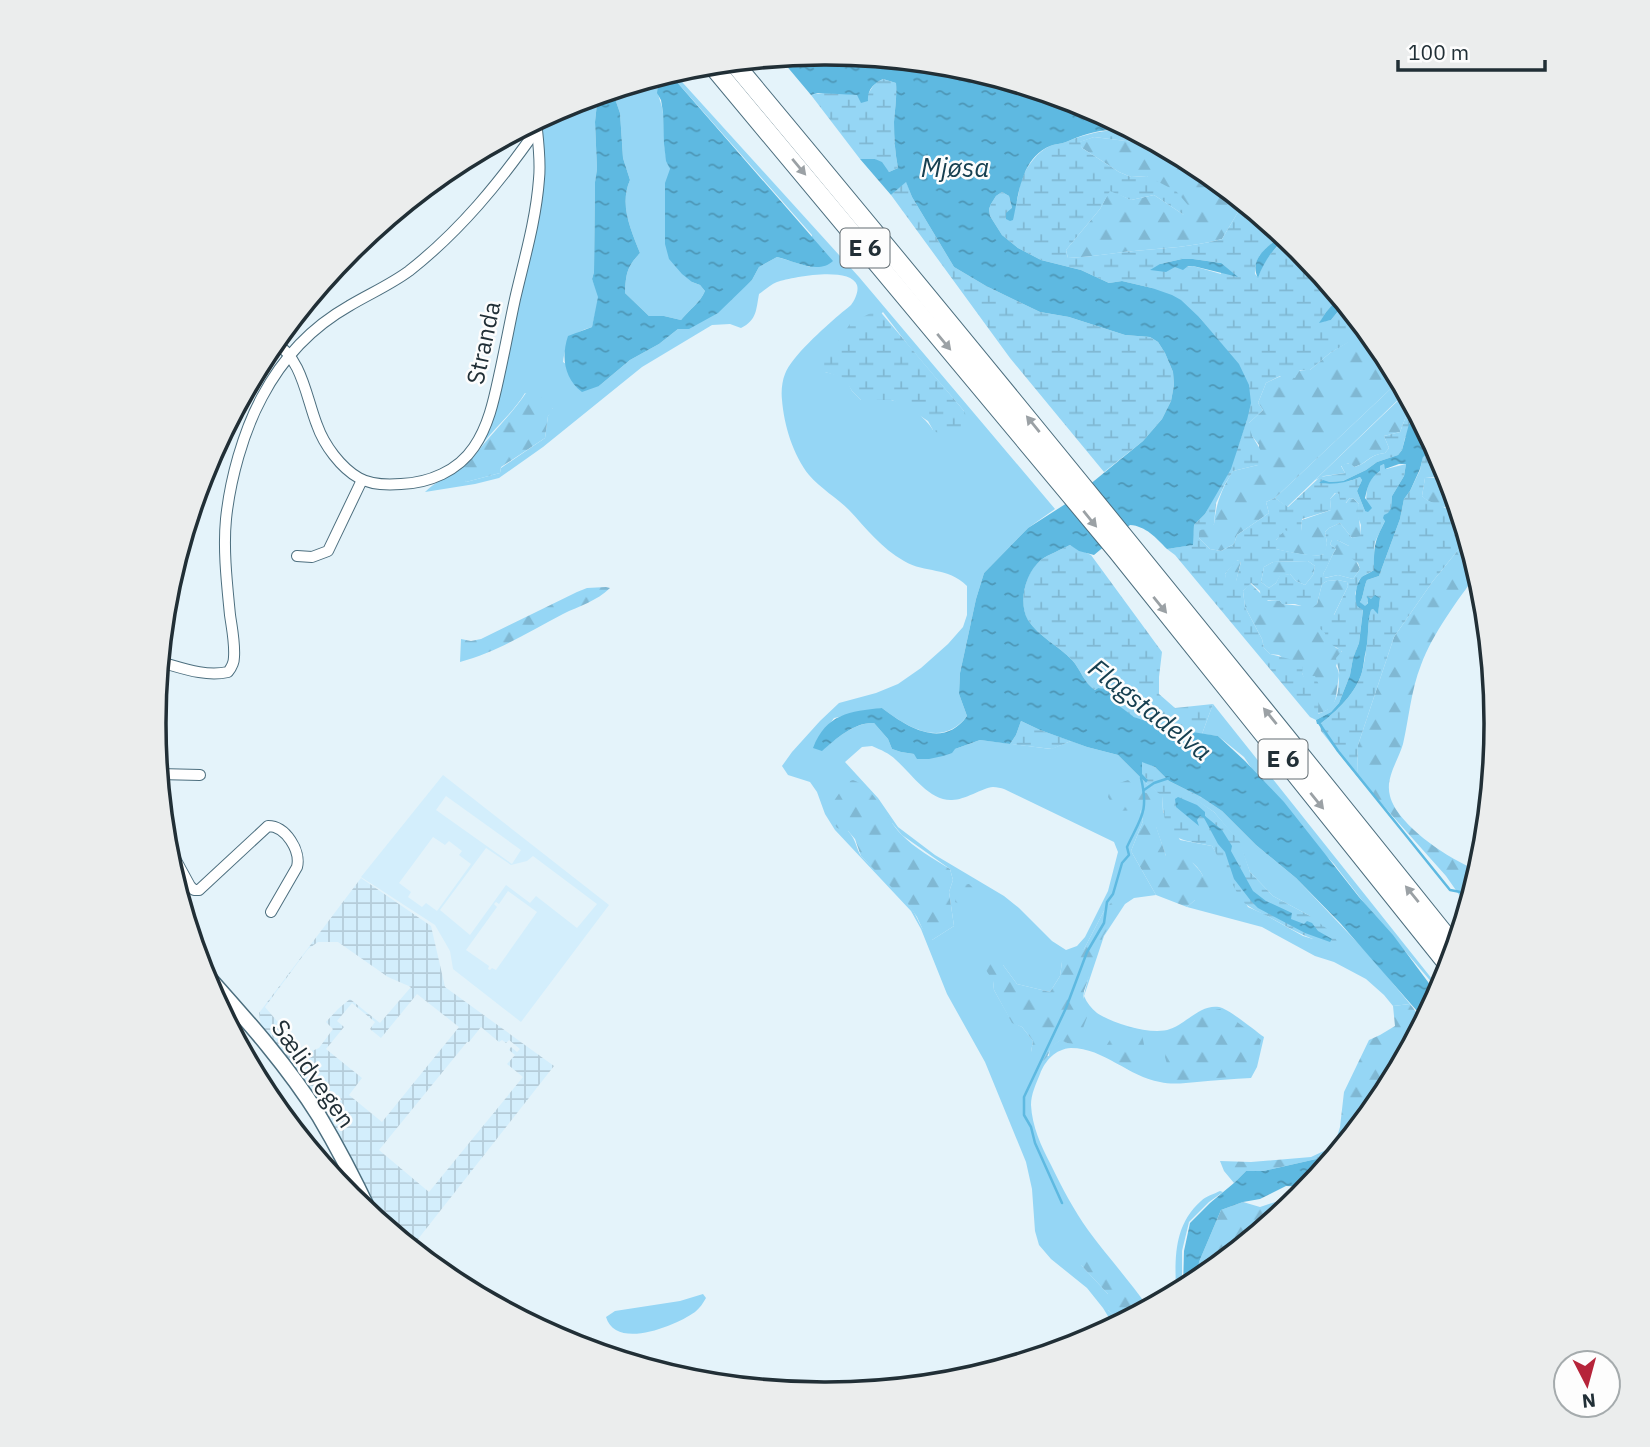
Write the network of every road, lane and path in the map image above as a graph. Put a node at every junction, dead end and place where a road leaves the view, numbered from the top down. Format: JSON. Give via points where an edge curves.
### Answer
{"nodes":[{"id":1,"x":751,"y":69,"type":"edge"},
{"id":2,"x":738,"y":70,"type":"edge"},
{"id":3,"x":721,"y":73,"type":"edge"},
{"id":4,"x":710,"y":75,"type":"edge"},
{"id":5,"x":762,"y":110,"type":"junction"},
{"id":6,"x":537,"y":132,"type":"edge"},
{"id":7,"x":529,"y":136,"type":"edge"},
{"id":8,"x":283,"y":349,"type":"edge"},
{"id":9,"x":290,"y":354,"type":"junction"},
{"id":10,"x":362,"y":480,"type":"junction"},
{"id":11,"x":1123,"y":546,"type":"junction"},
{"id":12,"x":297,"y":556,"type":"dead end"},
{"id":13,"x":169,"y":665,"type":"edge"},
{"id":14,"x":169,"y":774,"type":"edge"},
{"id":15,"x":200,"y":775,"type":"dead end"},
{"id":16,"x":185,"y":877,"type":"edge"},
{"id":17,"x":271,"y":912,"type":"dead end"},
{"id":18,"x":1448,"y":938,"type":"edge"},
{"id":19,"x":1441,"y":956,"type":"edge"},
{"id":20,"x":226,"y":997,"type":"edge"},
{"id":21,"x":357,"y":1187,"type":"edge"}],
"edges":[{"from":1,"to":5,"type":"highway","number":"E 6"},
{"from":2,"to":5,"type":"highway","number":"E 6"},
{"from":3,"to":5,"type":"highway","number":"E 6"},
{"from":4,"to":5,"type":"highway","number":"E 6","via":[[734,99]]},
{"from":5,"to":11,"type":"highway","number":"E 6"},
{"from":6,"to":10,"type":"street","name":"Stranda","via":[[540,178],[536,209],[482,434],[455,467],[423,482],[389,485]]},
{"from":7,"to":9,"type":"street","via":[[493,188],[442,243],[408,272],[329,318]]},
{"from":8,"to":9,"type":"street"},
{"from":9,"to":10,"type":"street","via":[[321,435],[342,465]]},
{"from":9,"to":13,"type":"street","via":[[260,400],[246,436],[226,519],[233,664],[228,672],[211,674]]},
{"from":10,"to":12,"type":"street","via":[[328,551]]},
{"from":18,"to":11,"type":"highway","number":"E 6","one_way":true},
{"from":11,"to":19,"type":"highway","number":"E 6","one_way":true},
{"from":14,"to":15,"type":"street"},
{"from":16,"to":17,"type":"street","via":[[199,890],[268,826],[276,826],[299,859]]},
{"from":20,"to":21,"type":"main road","name":"Sælidvegen","via":[[305,1095]]}]}
